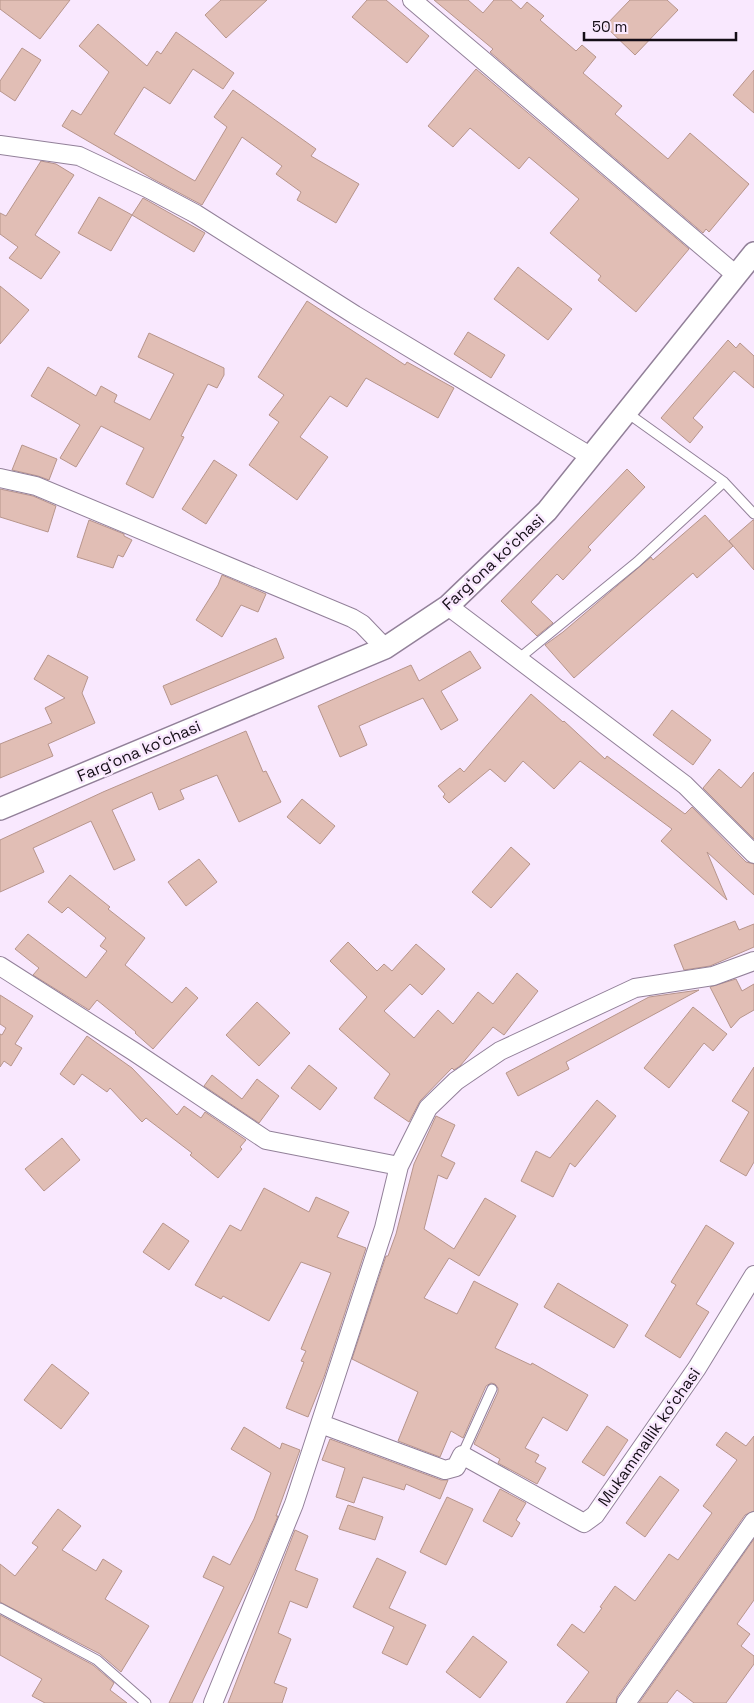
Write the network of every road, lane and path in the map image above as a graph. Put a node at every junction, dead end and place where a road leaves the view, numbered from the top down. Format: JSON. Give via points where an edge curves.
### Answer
{"nodes":[{"id":1,"x":412,"y":0,"type":"edge"},
{"id":2,"x":0,"y":145,"type":"edge"},
{"id":3,"x":754,"y":253,"type":"edge"},
{"id":4,"x":736,"y":275,"type":"junction"},
{"id":5,"x":626,"y":412,"type":"junction"},
{"id":6,"x":590,"y":456,"type":"junction"},
{"id":7,"x":0,"y":478,"type":"edge"},
{"id":8,"x":724,"y":482,"type":"junction"},
{"id":9,"x":754,"y":514,"type":"edge"},
{"id":10,"x":448,"y":606,"type":"junction"},
{"id":11,"x":385,"y":648,"type":"junction"},
{"id":12,"x":517,"y":660,"type":"junction"},
{"id":13,"x":0,"y":809,"type":"edge"},
{"id":14,"x":754,"y":854,"type":"edge"},
{"id":15,"x":754,"y":961,"type":"edge"},
{"id":16,"x":0,"y":966,"type":"edge"},
{"id":17,"x":399,"y":1166,"type":"junction"},
{"id":18,"x":754,"y":1275,"type":"edge"},
{"id":19,"x":492,"y":1389,"type":"dead end"},
{"id":20,"x":321,"y":1424,"type":"junction"},
{"id":21,"x":462,"y":1455,"type":"junction"},
{"id":22,"x":754,"y":1521,"type":"edge"},
{"id":23,"x":0,"y":1608,"type":"edge"},
{"id":24,"x":146,"y":1703,"type":"edge"},
{"id":25,"x":213,"y":1703,"type":"edge"},
{"id":26,"x":626,"y":1703,"type":"edge"}],
"edges":[{"from":1,"to":4,"type":"street"},
{"from":2,"to":6,"type":"street","via":[[78,156],[147,188],[196,214],[355,315]]},
{"from":3,"to":4,"type":"street","name":"Fargʻona koʻchasi"},
{"from":4,"to":5,"type":"street","name":"Fargʻona koʻchasi"},
{"from":5,"to":6,"type":"street","name":"Fargʻona koʻchasi"},
{"from":5,"to":8,"type":"lane"},
{"from":6,"to":10,"type":"street","name":"Fargʻona koʻchasi","via":[[546,511]]},
{"from":7,"to":11,"type":"street","via":[[36,486],[352,618]]},
{"from":8,"to":9,"type":"lane"},
{"from":8,"to":12,"type":"lane","via":[[637,562]]},
{"from":10,"to":11,"type":"street","name":"Fargʻona koʻchasi"},
{"from":10,"to":12,"type":"street"},
{"from":11,"to":13,"type":"street","name":"Fargʻona koʻchasi"},
{"from":12,"to":14,"type":"street","via":[[685,785]]},
{"from":15,"to":17,"type":"street","via":[[713,976],[635,988],[500,1051],[456,1081],[428,1108]]},
{"from":16,"to":17,"type":"street","via":[[266,1140]]},
{"from":17,"to":20,"type":"street","via":[[384,1228]]},
{"from":18,"to":21,"type":"street","name":"Mukammallik koʻchasi","via":[[697,1368],[595,1515],[584,1523]]},
{"from":19,"to":21,"type":"lane"},
{"from":20,"to":21,"type":"street","via":[[445,1470],[456,1467]]},
{"from":20,"to":25,"type":"street","via":[[294,1504]]},
{"from":22,"to":26,"type":"street"},
{"from":23,"to":24,"type":"lane","via":[[97,1660]]}]}
